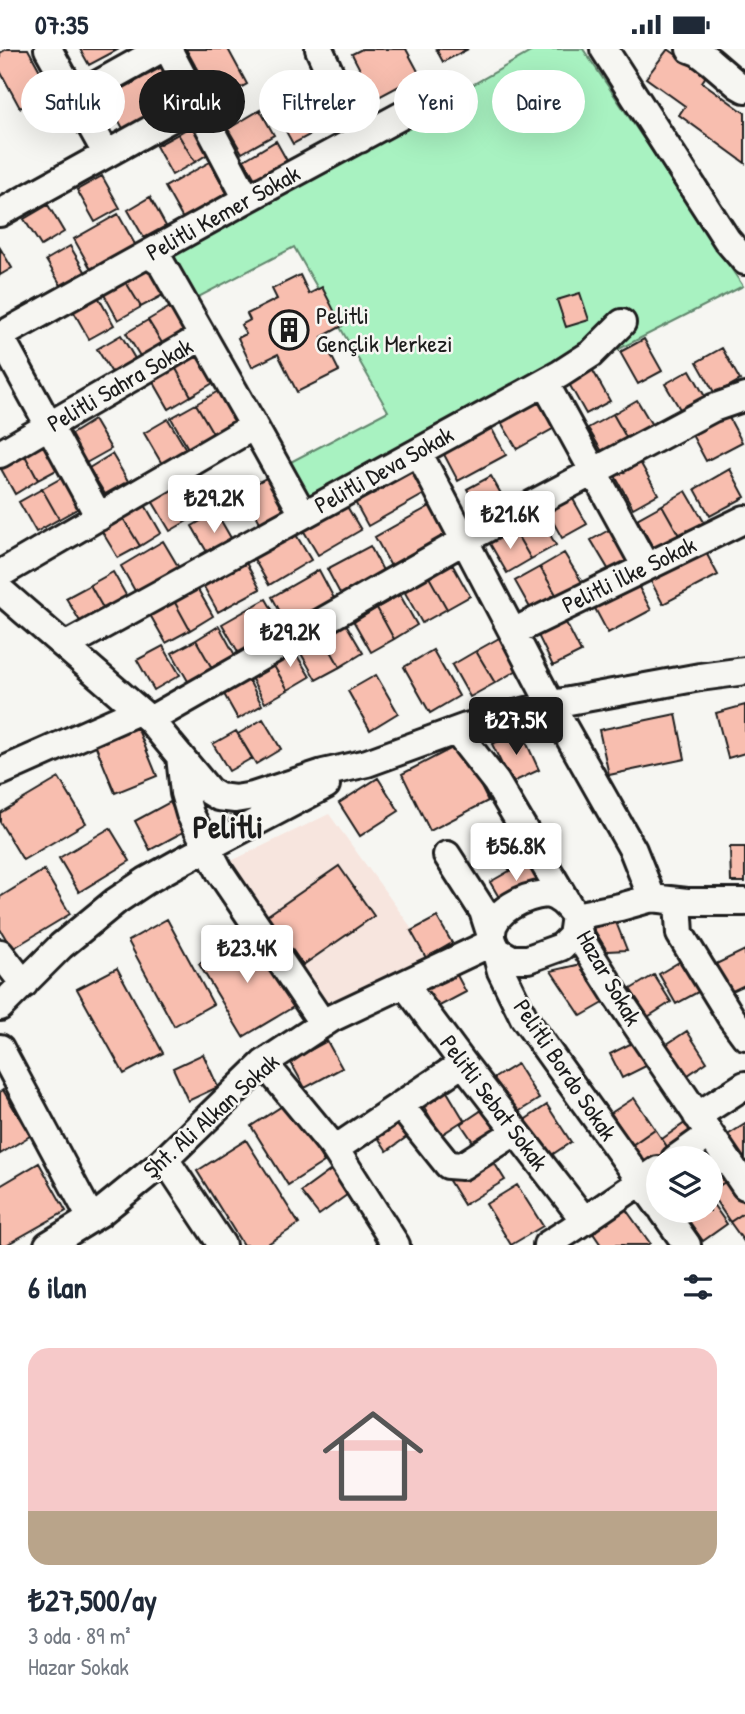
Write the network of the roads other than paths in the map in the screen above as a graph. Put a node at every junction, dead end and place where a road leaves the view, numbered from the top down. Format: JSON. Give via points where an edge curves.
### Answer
{"nodes":[{"id":1,"x":48,"y":49,"type":"edge"},
{"id":2,"x":161,"y":49,"type":"edge"},
{"id":3,"x":168,"y":49,"type":"edge"},
{"id":4,"x":319,"y":49,"type":"edge"},
{"id":5,"x":604,"y":49,"type":"edge"},
{"id":6,"x":690,"y":49,"type":"edge"},
{"id":7,"x":60,"y":70,"type":"edge"},
{"id":8,"x":123,"y":70,"type":"edge"},
{"id":9,"x":179,"y":70,"type":"edge"},
{"id":10,"x":745,"y":89,"type":"edge"},
{"id":11,"x":394,"y":120,"type":"edge"},
{"id":12,"x":95,"y":133,"type":"edge"},
{"id":13,"x":143,"y":133,"type":"edge"},
{"id":14,"x":212,"y":133,"type":"edge"},
{"id":15,"x":360,"y":139,"type":"junction"},
{"id":16,"x":106,"y":153,"type":"junction"},
{"id":17,"x":247,"y":199,"type":"junction"},
{"id":18,"x":0,"y":213,"type":"edge"},
{"id":19,"x":148,"y":254,"type":"junction"},
{"id":20,"x":745,"y":261,"type":"edge"},
{"id":21,"x":622,"y":323,"type":"dead end"},
{"id":22,"x":0,"y":336,"type":"edge"},
{"id":23,"x":203,"y":336,"type":"junction"},
{"id":24,"x":545,"y":383,"type":"junction"},
{"id":25,"x":745,"y":397,"type":"edge"},
{"id":26,"x":48,"y":426,"type":"junction"},
{"id":27,"x":254,"y":426,"type":"junction"},
{"id":28,"x":418,"y":452,"type":"junction"},
{"id":29,"x":0,"y":454,"type":"edge"},
{"id":30,"x":593,"y":472,"type":"junction"},
{"id":31,"x":303,"y":515,"type":"junction"},
{"id":32,"x":99,"y":517,"type":"junction"},
{"id":33,"x":745,"y":519,"type":"edge"},
{"id":34,"x":465,"y":540,"type":"junction"},
{"id":35,"x":646,"y":567,"type":"junction"},
{"id":36,"x":0,"y":575,"type":"edge"},
{"id":37,"x":0,"y":590,"type":"edge"},
{"id":38,"x":513,"y":632,"type":"junction"},
{"id":39,"x":65,"y":646,"type":"junction"},
{"id":40,"x":745,"y":671,"type":"edge"},
{"id":41,"x":551,"y":705,"type":"junction"},
{"id":42,"x":144,"y":715,"type":"junction"},
{"id":43,"x":456,"y":731,"type":"junction"},
{"id":44,"x":180,"y":756,"type":"junction"},
{"id":45,"x":367,"y":763,"type":"junction"},
{"id":46,"x":5,"y":772,"type":"edge"},
{"id":47,"x":207,"y":848,"type":"junction"},
{"id":48,"x":447,"y":855,"type":"dead end"},
{"id":49,"x":665,"y":899,"type":"junction"},
{"id":50,"x":745,"y":902,"type":"edge"},
{"id":51,"x":575,"y":916,"type":"junction"},
{"id":52,"x":493,"y":942,"type":"junction"},
{"id":53,"x":0,"y":953,"type":"edge"},
{"id":54,"x":24,"y":984,"type":"junction"},
{"id":55,"x":405,"y":985,"type":"junction"},
{"id":56,"x":0,"y":1007,"type":"edge"},
{"id":57,"x":323,"y":1024,"type":"junction"},
{"id":58,"x":745,"y":1035,"type":"edge"},
{"id":59,"x":0,"y":1048,"type":"edge"},
{"id":60,"x":264,"y":1063,"type":"junction"},
{"id":61,"x":463,"y":1063,"type":"junction"},
{"id":62,"x":745,"y":1085,"type":"edge"},
{"id":63,"x":400,"y":1105,"type":"junction"},
{"id":64,"x":704,"y":1125,"type":"junction"},
{"id":65,"x":515,"y":1132,"type":"junction"},
{"id":66,"x":686,"y":1146,"type":"edge"},
{"id":67,"x":335,"y":1149,"type":"junction"},
{"id":68,"x":165,"y":1159,"type":"junction"},
{"id":69,"x":646,"y":1171,"type":"edge"},
{"id":70,"x":646,"y":1177,"type":"edge"},
{"id":71,"x":743,"y":1177,"type":"edge"},
{"id":72,"x":92,"y":1218,"type":"junction"},
{"id":73,"x":585,"y":1221,"type":"junction"},
{"id":74,"x":671,"y":1223,"type":"edge"},
{"id":75,"x":48,"y":1245,"type":"edge"},
{"id":76,"x":222,"y":1245,"type":"edge"},
{"id":77,"x":396,"y":1245,"type":"edge"},
{"id":78,"x":547,"y":1245,"type":"edge"},
{"id":79,"x":687,"y":1245,"type":"edge"}],
"edges":[{"from":1,"to":7,"type":"street"},
{"from":2,"to":8,"type":"street"},
{"from":3,"to":9,"type":"street"},
{"from":4,"to":15,"type":"street"},
{"from":5,"to":20,"type":"street"},
{"from":6,"to":10,"type":"street"},
{"from":11,"to":15,"type":"street","name":"Pelitli Kemer Sokak"},
{"from":12,"to":16,"type":"street"},
{"from":13,"to":16,"type":"street"},
{"from":14,"to":17,"type":"street"},
{"from":15,"to":17,"type":"street","name":"Pelitli Kemer Sokak"},
{"from":16,"to":18,"type":"street"},
{"from":17,"to":19,"type":"street","name":"Pelitli Kemer Sokak"},
{"from":19,"to":22,"type":"street","name":"Pelitli Kemer Sokak"},
{"from":19,"to":23,"type":"street","name":"Pelitli Sahra Sokak","via":[[161,263]]},
{"from":21,"to":24,"type":"street","name":"Pelitli Deva Sokak","via":[[591,353]]},
{"from":22,"to":26,"type":"street"},
{"from":23,"to":26,"type":"street","name":"Pelitli Sahra Sokak"},
{"from":23,"to":27,"type":"street","name":"Pelitli Sahra Sokak"},
{"from":24,"to":28,"type":"street","name":"Pelitli Deva Sokak"},
{"from":24,"to":30,"type":"street"},
{"from":25,"to":30,"type":"street","via":[[713,408]]},
{"from":26,"to":29,"type":"street","name":"Pelitli Sahra Sokak"},
{"from":26,"to":32,"type":"street"},
{"from":27,"to":31,"type":"street","name":"Pelitli Sahra Sokak"},
{"from":27,"to":32,"type":"street"},
{"from":28,"to":31,"type":"street","name":"Pelitli Deva Sokak"},
{"from":28,"to":34,"type":"street"},
{"from":30,"to":34,"type":"street"},
{"from":30,"to":35,"type":"street"},
{"from":31,"to":39,"type":"street","name":"Pelitli Deva Sokak"},
{"from":32,"to":36,"type":"street"},
{"from":33,"to":35,"type":"street","name":"Pelitli İlke Sokak"},
{"from":34,"to":38,"type":"street"},
{"from":34,"to":42,"type":"street"},
{"from":35,"to":38,"type":"street","name":"Pelitli İlke Sokak"},
{"from":37,"to":39,"type":"street"},
{"from":38,"to":41,"type":"street"},
{"from":39,"to":42,"type":"street"},
{"from":40,"to":41,"type":"street"},
{"from":41,"to":43,"type":"street"},
{"from":41,"to":49,"type":"street"},
{"from":42,"to":44,"type":"street"},
{"from":42,"to":46,"type":"street"},
{"from":43,"to":45,"type":"street"},
{"from":43,"to":51,"type":"street","name":"Hazar Sokak","via":[[496,782]]},
{"from":44,"to":45,"type":"street","via":[[209,791],[235,799]]},
{"from":44,"to":47,"type":"street","via":[[190,814]]},
{"from":45,"to":47,"type":"street"},
{"from":47,"to":54,"type":"street","via":[[116,901]]},
{"from":47,"to":57,"type":"street"},
{"from":48,"to":52,"type":"street","name":"Pelitli Bordo Sokak","via":[[482,911]]},
{"from":49,"to":50,"type":"street"},
{"from":49,"to":51,"type":"street"},
{"from":49,"to":58,"type":"street","via":[[680,935]]},
{"from":51,"to":52,"type":"street","via":[[567,943],[536,957],[512,959]]},
{"from":51,"to":52,"type":"street","via":[[553,895],[533,895],[500,914]]},
{"from":51,"to":64,"type":"street","name":"Hazar Sokak","via":[[580,938],[615,995]]},
{"from":52,"to":55,"type":"street","name":"Şht. Ali Alkan Sokak"},
{"from":52,"to":69,"type":"street","name":"Pelitli Bordo Sokak","via":[[501,971],[524,1018]]},
{"from":53,"to":54,"type":"street"},
{"from":54,"to":56,"type":"street"},
{"from":55,"to":57,"type":"street","name":"Şht. Ali Alkan Sokak"},
{"from":55,"to":61,"type":"street","name":"Pelitli Sebat Sokak"},
{"from":57,"to":60,"type":"street","name":"Şht. Ali Alkan Sokak"},
{"from":59,"to":72,"type":"street"},
{"from":60,"to":67,"type":"street"},
{"from":60,"to":68,"type":"street","name":"Şht. Ali Alkan Sokak"},
{"from":61,"to":63,"type":"street"},
{"from":61,"to":65,"type":"street","name":"Pelitli Sebat Sokak"},
{"from":62,"to":64,"type":"street"},
{"from":63,"to":65,"type":"street","via":[[448,1165],[463,1166]]},
{"from":63,"to":67,"type":"street"},
{"from":64,"to":66,"type":"street"},
{"from":64,"to":71,"type":"street","name":"Hazar Sokak"},
{"from":65,"to":73,"type":"street","name":"Pelitli Sebat Sokak"},
{"from":67,"to":77,"type":"street"},
{"from":68,"to":72,"type":"street","name":"Şht. Ali Alkan Sokak"},
{"from":68,"to":76,"type":"street"},
{"from":70,"to":73,"type":"street"},
{"from":72,"to":75,"type":"street","name":"Şht. Ali Alkan Sokak"},
{"from":73,"to":78,"type":"street"},
{"from":74,"to":79,"type":"street"}]}
